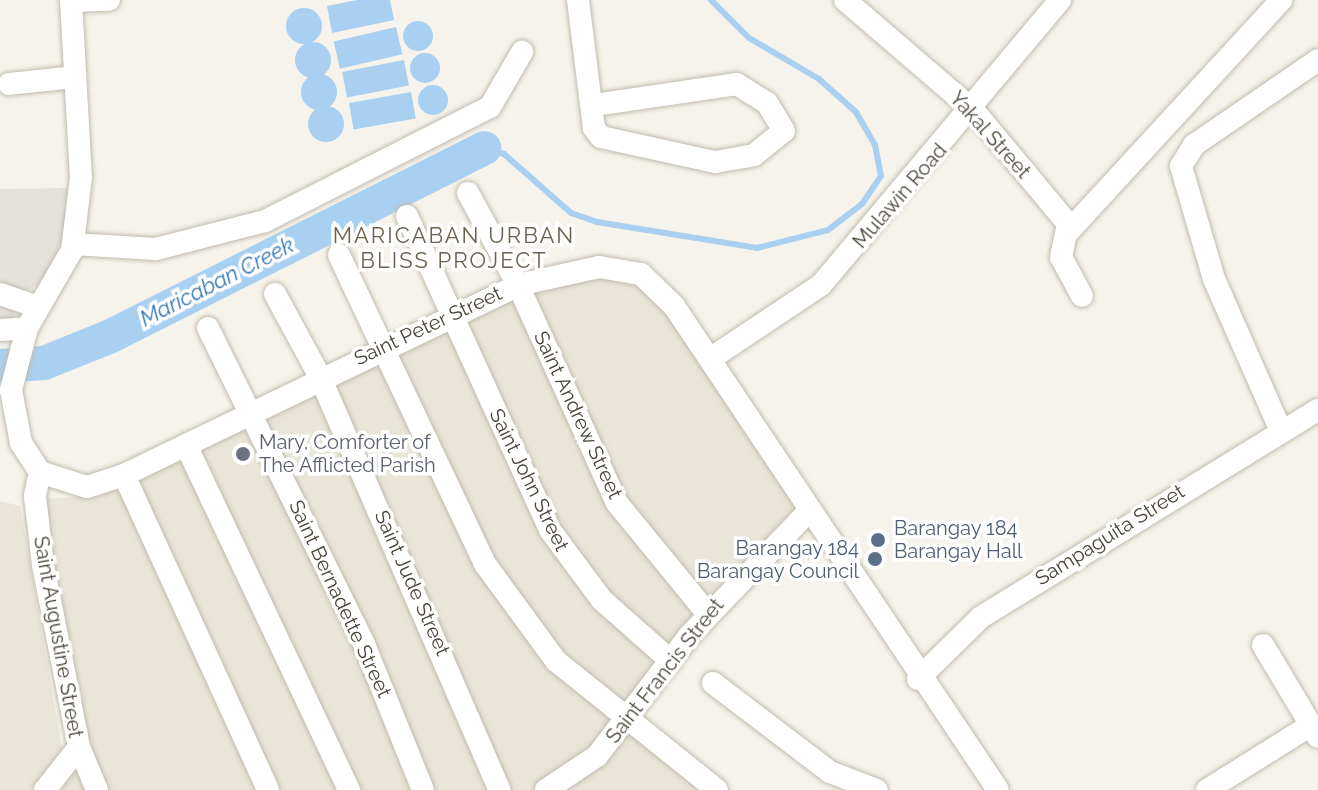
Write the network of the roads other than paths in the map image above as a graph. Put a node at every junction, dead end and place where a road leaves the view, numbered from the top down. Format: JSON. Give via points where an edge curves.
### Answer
{"nodes":[{"id":1,"x":71,"y":0,"type":"edge"},
{"id":2,"x":109,"y":0,"type":"edge"},
{"id":3,"x":578,"y":0,"type":"edge"},
{"id":4,"x":845,"y":0,"type":"edge"},
{"id":5,"x":1060,"y":0,"type":"edge"},
{"id":6,"x":1281,"y":0,"type":"edge"},
{"id":7,"x":522,"y":52,"type":"dead end"},
{"id":8,"x":1318,"y":60,"type":"edge"},
{"id":9,"x":75,"y":77,"type":"junction"},
{"id":10,"x":9,"y":84,"type":"dead end"},
{"id":11,"x":594,"y":105,"type":"junction"},
{"id":12,"x":974,"y":111,"type":"junction"},
{"id":13,"x":468,"y":193,"type":"dead end"},
{"id":14,"x":407,"y":216,"type":"dead end"},
{"id":15,"x":1068,"y":232,"type":"junction"},
{"id":16,"x":73,"y":244,"type":"junction"},
{"id":17,"x":339,"y":255,"type":"dead end"},
{"id":18,"x":518,"y":285,"type":"junction"},
{"id":19,"x":0,"y":294,"type":"edge"},
{"id":20,"x":275,"y":294,"type":"dead end"},
{"id":21,"x":1082,"y":296,"type":"dead end"},
{"id":22,"x":38,"y":307,"type":"junction"},
{"id":23,"x":453,"y":311,"type":"junction"},
{"id":24,"x":208,"y":328,"type":"dead end"},
{"id":25,"x":0,"y":330,"type":"edge"},
{"id":26,"x":25,"y":333,"type":"junction"},
{"id":27,"x":385,"y":344,"type":"junction"},
{"id":28,"x":710,"y":359,"type":"junction"},
{"id":29,"x":320,"y":377,"type":"junction"},
{"id":30,"x":7,"y":393,"type":"edge"},
{"id":31,"x":1318,"y":410,"type":"edge"},
{"id":32,"x":252,"y":411,"type":"junction"},
{"id":33,"x":1281,"y":431,"type":"junction"},
{"id":34,"x":186,"y":445,"type":"junction"},
{"id":35,"x":40,"y":472,"type":"junction"},
{"id":36,"x":124,"y":475,"type":"junction"},
{"id":37,"x":810,"y":510,"type":"junction"},
{"id":38,"x":708,"y":614,"type":"junction"},
{"id":39,"x":1263,"y":645,"type":"dead end"},
{"id":40,"x":671,"y":661,"type":"junction"},
{"id":41,"x":918,"y":679,"type":"junction"},
{"id":42,"x":713,"y":683,"type":"dead end"},
{"id":43,"x":628,"y":721,"type":"junction"},
{"id":44,"x":1315,"y":731,"type":"edge"},
{"id":45,"x":79,"y":747,"type":"junction"},
{"id":46,"x":45,"y":790,"type":"edge"},
{"id":47,"x":97,"y":790,"type":"edge"},
{"id":48,"x":268,"y":790,"type":"edge"},
{"id":49,"x":349,"y":790,"type":"edge"},
{"id":50,"x":423,"y":790,"type":"edge"},
{"id":51,"x":500,"y":790,"type":"edge"},
{"id":52,"x":546,"y":790,"type":"edge"},
{"id":53,"x":717,"y":790,"type":"edge"},
{"id":54,"x":877,"y":790,"type":"edge"},
{"id":55,"x":998,"y":790,"type":"edge"},
{"id":56,"x":1207,"y":790,"type":"edge"}],
"edges":[{"from":1,"to":2,"type":"street"},
{"from":1,"to":9,"type":"street"},
{"from":3,"to":11,"type":"street"},
{"from":4,"to":12,"type":"street","name":"Yakal Street"},
{"from":5,"to":12,"type":"street","name":"Mulawin Road"},
{"from":6,"to":15,"type":"street"},
{"from":7,"to":16,"type":"street","via":[[490,107],[265,221],[156,249]]},
{"from":8,"to":33,"type":"street","via":[[1194,145],[1181,166],[1214,279]]},
{"from":9,"to":10,"type":"street"},
{"from":9,"to":16,"type":"street","via":[[81,178]]},
{"from":11,"to":11,"type":"street","via":[[594,128],[603,139],[715,162],[754,155],[784,131],[767,103],[737,84]]},
{"from":12,"to":15,"type":"street","name":"Yakal Street"},
{"from":12,"to":28,"type":"street","name":"Mulawin Road","via":[[821,285]]},
{"from":13,"to":18,"type":"street","name":"Saint Andrew Street"},
{"from":14,"to":23,"type":"street","name":"Saint John Street"},
{"from":15,"to":21,"type":"street","via":[[1061,257]]},
{"from":16,"to":22,"type":"street"},
{"from":17,"to":27,"type":"street"},
{"from":18,"to":23,"type":"street","name":"Saint Peter Street"},
{"from":18,"to":28,"type":"street","name":"Saint Peter Street","via":[[599,267],[641,274],[674,306]]},
{"from":18,"to":38,"type":"street","name":"Saint Andrew Street","via":[[617,503]]},
{"from":19,"to":22,"type":"street"},
{"from":20,"to":29,"type":"street","name":"Saint Jude Street"},
{"from":22,"to":26,"type":"street"},
{"from":23,"to":27,"type":"street","name":"Saint Peter Street"},
{"from":23,"to":40,"type":"street","name":"Saint John Street","via":[[513,454],[570,562]]},
{"from":24,"to":32,"type":"street","name":"Saint Bernadette Street"},
{"from":25,"to":26,"type":"street"},
{"from":26,"to":30,"type":"street"},
{"from":27,"to":29,"type":"street","name":"Saint Peter Street"},
{"from":27,"to":43,"type":"street","via":[[485,564],[556,661]]},
{"from":28,"to":37,"type":"street","name":"Saint Peter Street"},
{"from":29,"to":32,"type":"street","name":"Saint Peter Street"},
{"from":29,"to":51,"type":"street","name":"Saint Jude Street"},
{"from":30,"to":35,"type":"street","via":[[21,443]]},
{"from":31,"to":33,"type":"street","name":"Sampaguita Street"},
{"from":32,"to":34,"type":"street","name":"Saint Peter Street"},
{"from":32,"to":50,"type":"street","name":"Saint Bernadette Street","via":[[364,644]]},
{"from":33,"to":41,"type":"street","name":"Sampaguita Street","via":[[981,617]]},
{"from":34,"to":36,"type":"street","name":"Saint Peter Street"},
{"from":34,"to":49,"type":"street"},
{"from":35,"to":36,"type":"street","name":"Saint Peter Street","via":[[87,487]]},
{"from":35,"to":45,"type":"street","name":"Saint Augustine Street","via":[[35,496],[43,565]]},
{"from":36,"to":48,"type":"street"},
{"from":37,"to":38,"type":"street","name":"Saint Francis Street"},
{"from":37,"to":41,"type":"street","name":"Saint Peter Street"},
{"from":38,"to":40,"type":"street","name":"Saint Francis Street"},
{"from":39,"to":44,"type":"street"},
{"from":40,"to":43,"type":"street","name":"Saint Francis Street"},
{"from":41,"to":55,"type":"street","name":"Saint Peter Street"},
{"from":42,"to":54,"type":"street","via":[[830,772]]},
{"from":43,"to":52,"type":"street","name":"Saint Francis Street","via":[[597,756]]},
{"from":43,"to":53,"type":"street"},
{"from":44,"to":56,"type":"street"},
{"from":45,"to":46,"type":"street","name":"Saint Augustine Street"},
{"from":45,"to":47,"type":"street"}]}
